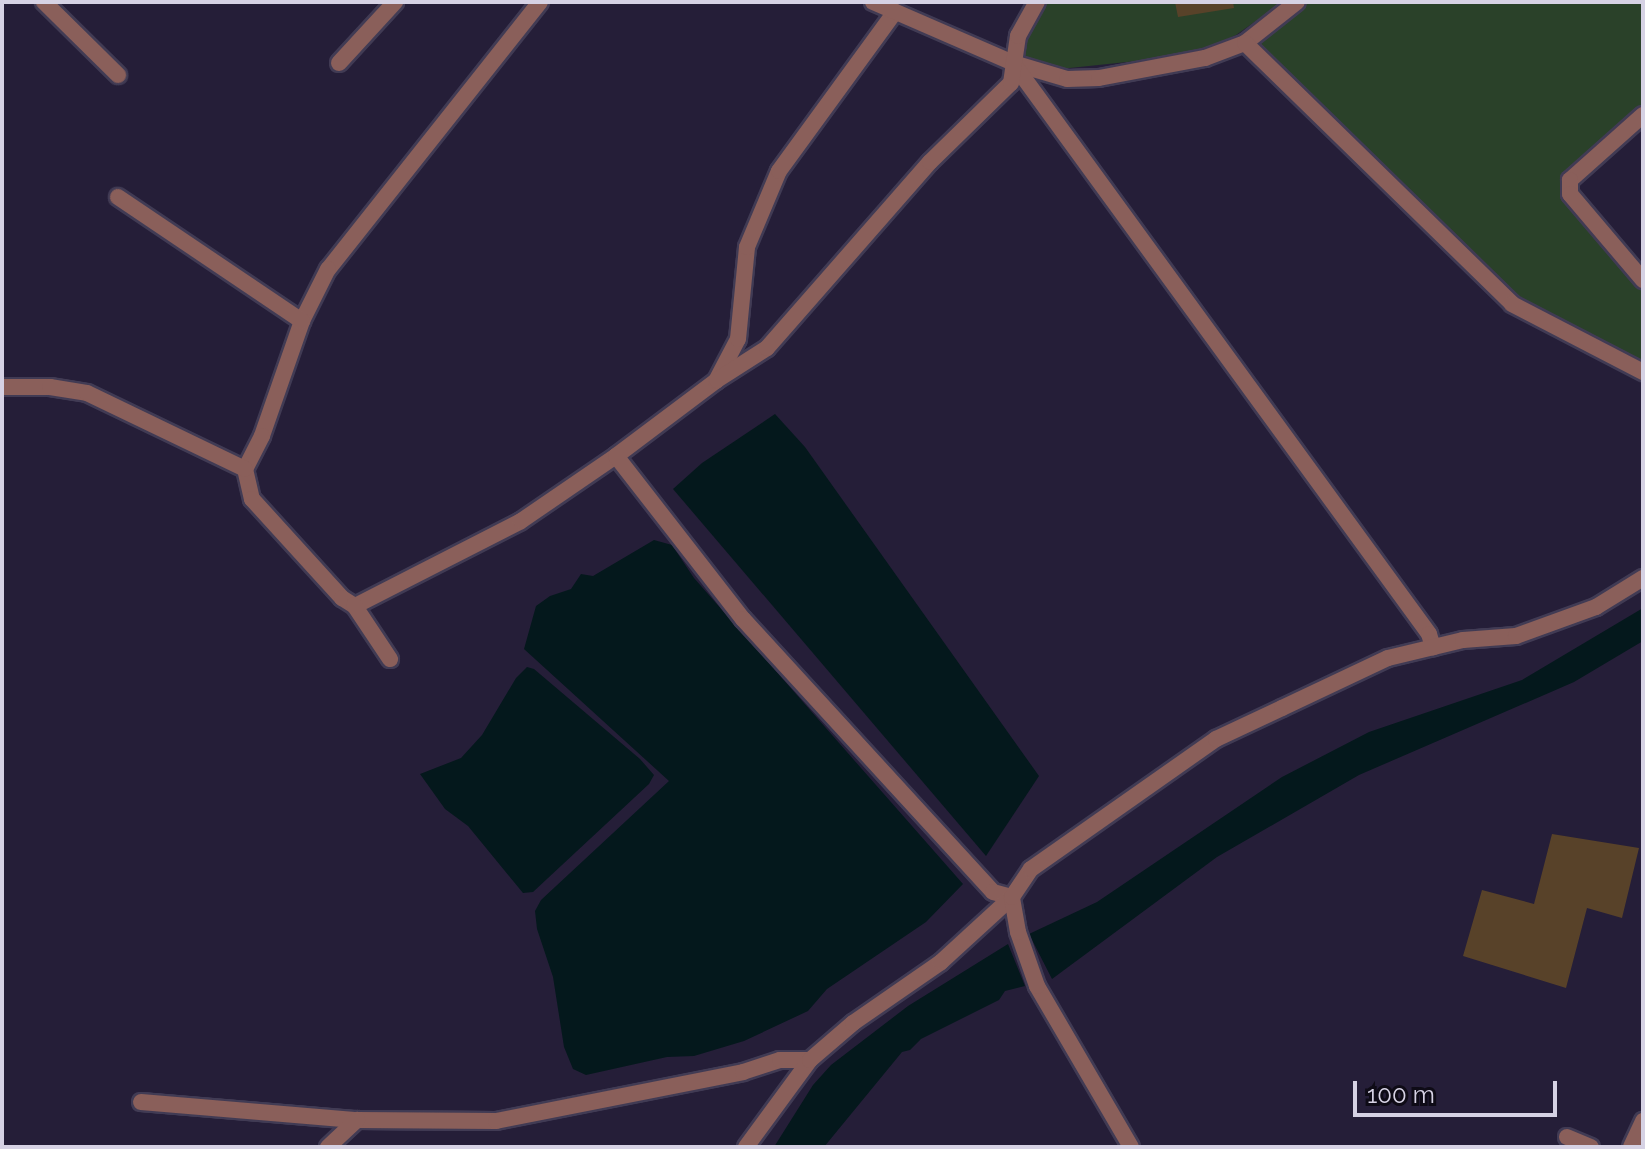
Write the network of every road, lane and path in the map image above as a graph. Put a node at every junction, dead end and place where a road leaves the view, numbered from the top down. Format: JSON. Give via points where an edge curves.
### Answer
{"nodes":[{"id":1,"x":44,"y":2,"type":"edge"},
{"id":2,"x":395,"y":2,"type":"edge"},
{"id":3,"x":540,"y":2,"type":"edge"},
{"id":4,"x":873,"y":2,"type":"edge"},
{"id":5,"x":1037,"y":2,"type":"edge"},
{"id":6,"x":1297,"y":2,"type":"edge"},
{"id":7,"x":895,"y":12,"type":"junction"},
{"id":8,"x":1245,"y":43,"type":"junction"},
{"id":9,"x":339,"y":63,"type":"dead end"},
{"id":10,"x":1013,"y":63,"type":"junction"},
{"id":11,"x":118,"y":75,"type":"dead end"},
{"id":12,"x":1643,"y":115,"type":"edge"},
{"id":13,"x":118,"y":197,"type":"dead end"},
{"id":14,"x":1643,"y":280,"type":"edge"},
{"id":15,"x":302,"y":321,"type":"junction"},
{"id":16,"x":1643,"y":372,"type":"edge"},
{"id":17,"x":716,"y":381,"type":"junction"},
{"id":18,"x":2,"y":387,"type":"edge"},
{"id":19,"x":616,"y":456,"type":"junction"},
{"id":20,"x":245,"y":469,"type":"junction"},
{"id":21,"x":1643,"y":578,"type":"edge"},
{"id":22,"x":354,"y":605,"type":"junction"},
{"id":23,"x":1433,"y":647,"type":"junction"},
{"id":24,"x":390,"y":659,"type":"dead end"},
{"id":25,"x":1012,"y":897,"type":"junction"},
{"id":26,"x":810,"y":1060,"type":"junction"},
{"id":27,"x":141,"y":1102,"type":"dead end"},
{"id":28,"x":357,"y":1120,"type":"junction"},
{"id":29,"x":1643,"y":1121,"type":"edge"},
{"id":30,"x":1567,"y":1137,"type":"dead end"},
{"id":31,"x":328,"y":1147,"type":"edge"},
{"id":32,"x":746,"y":1147,"type":"edge"},
{"id":33,"x":1131,"y":1147,"type":"edge"},
{"id":34,"x":1591,"y":1147,"type":"edge"},
{"id":35,"x":1631,"y":1147,"type":"edge"}],
"edges":[{"from":1,"to":11,"type":"street"},
{"from":2,"to":9,"type":"street"},
{"from":3,"to":15,"type":"street","via":[[328,269]]},
{"from":4,"to":7,"type":"street"},
{"from":5,"to":10,"type":"street","via":[[1018,36]]},
{"from":6,"to":8,"type":"street"},
{"from":7,"to":10,"type":"street"},
{"from":7,"to":17,"type":"street","via":[[779,171],[747,247],[738,339]]},
{"from":8,"to":10,"type":"street","via":[[1205,58],[1099,78],[1067,79]]},
{"from":8,"to":16,"type":"street","via":[[1512,304]]},
{"from":10,"to":17,"type":"street","via":[[1011,83],[930,162],[767,348]]},
{"from":10,"to":23,"type":"street","via":[[1429,634]]},
{"from":12,"to":14,"type":"street","via":[[1570,180],[1570,194]]},
{"from":13,"to":15,"type":"street"},
{"from":15,"to":20,"type":"street","via":[[262,436]]},
{"from":17,"to":19,"type":"street"},
{"from":18,"to":20,"type":"street","via":[[87,393]]},
{"from":19,"to":22,"type":"street","via":[[521,521]]},
{"from":19,"to":25,"type":"street","via":[[743,619],[993,892]]},
{"from":20,"to":22,"type":"street","via":[[252,499]]},
{"from":21,"to":23,"type":"street","via":[[1596,607],[1516,636]]},
{"from":22,"to":24,"type":"street"},
{"from":23,"to":25,"type":"street","via":[[1388,658],[1216,739],[1031,869]]},
{"from":25,"to":26,"type":"street","via":[[941,962]]},
{"from":25,"to":33,"type":"street","via":[[1037,986]]},
{"from":26,"to":28,"type":"street","via":[[780,1060],[496,1121]]},
{"from":26,"to":32,"type":"street"},
{"from":27,"to":28,"type":"street"},
{"from":28,"to":31,"type":"street"},
{"from":29,"to":35,"type":"street"},
{"from":30,"to":34,"type":"street"}]}
